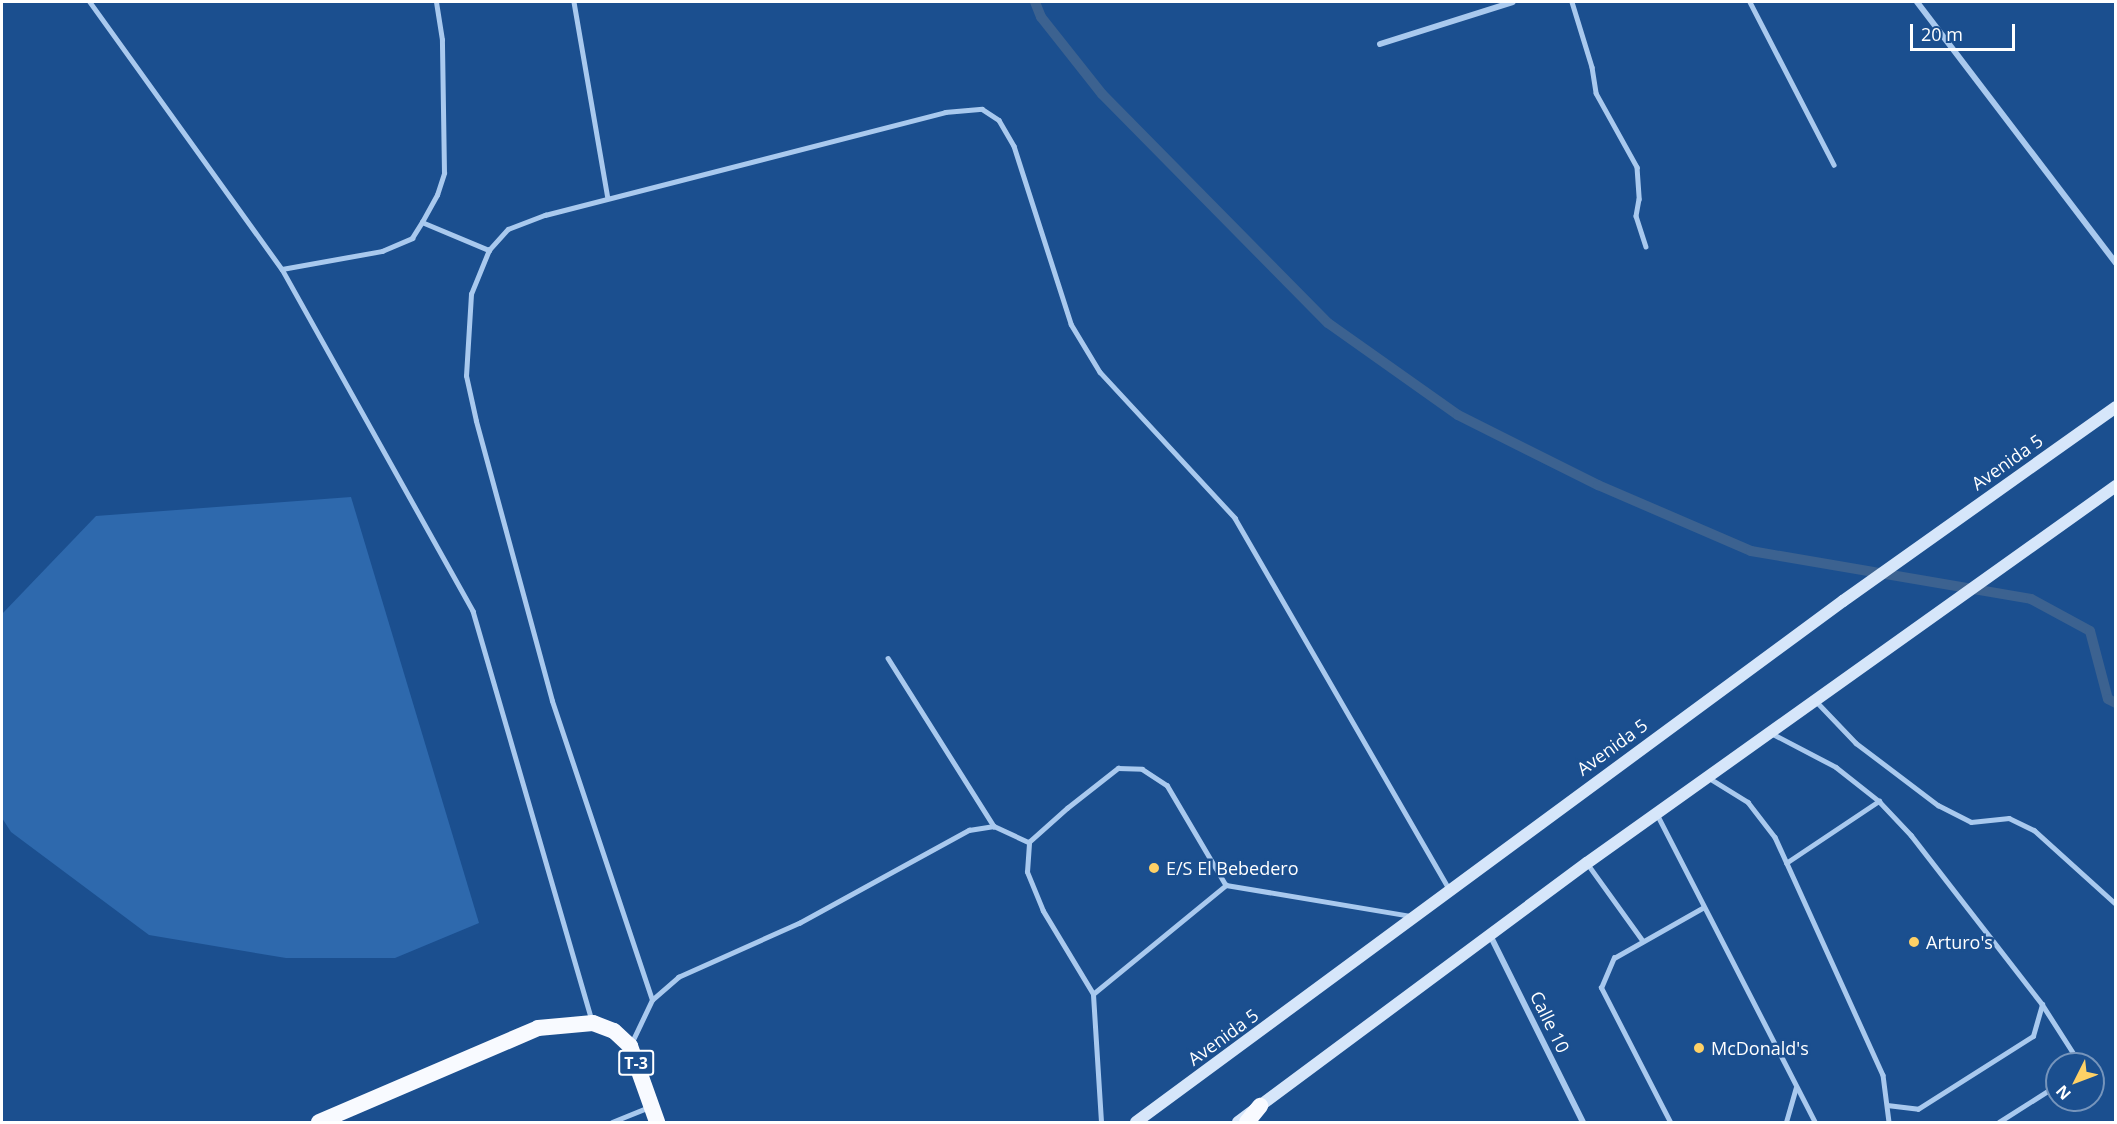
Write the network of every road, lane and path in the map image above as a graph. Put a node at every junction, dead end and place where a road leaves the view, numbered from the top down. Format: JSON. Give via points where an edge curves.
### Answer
{"nodes":[{"id":1,"x":90,"y":2,"type":"edge"},
{"id":2,"x":436,"y":2,"type":"edge"},
{"id":3,"x":574,"y":2,"type":"edge"},
{"id":4,"x":1514,"y":2,"type":"edge"},
{"id":5,"x":1572,"y":2,"type":"edge"},
{"id":6,"x":1750,"y":2,"type":"edge"},
{"id":7,"x":1917,"y":2,"type":"edge"},
{"id":8,"x":1380,"y":44,"type":"dead end"},
{"id":9,"x":1834,"y":165,"type":"dead end"},
{"id":10,"x":608,"y":198,"type":"junction"},
{"id":11,"x":422,"y":222,"type":"junction"},
{"id":12,"x":1646,"y":246,"type":"dead end"},
{"id":13,"x":489,"y":250,"type":"junction"},
{"id":14,"x":2115,"y":263,"type":"edge"},
{"id":15,"x":282,"y":269,"type":"junction"},
{"id":16,"x":2115,"y":407,"type":"edge"},
{"id":17,"x":2115,"y":486,"type":"edge"},
{"id":18,"x":888,"y":658,"type":"dead end"},
{"id":19,"x":1814,"y":699,"type":"junction"},
{"id":20,"x":1769,"y":732,"type":"junction"},
{"id":21,"x":1707,"y":777,"type":"junction"},
{"id":22,"x":1878,"y":801,"type":"junction"},
{"id":23,"x":1656,"y":813,"type":"junction"},
{"id":24,"x":994,"y":826,"type":"junction"},
{"id":25,"x":1029,"y":842,"type":"junction"},
{"id":26,"x":1786,"y":863,"type":"junction"},
{"id":27,"x":1587,"y":864,"type":"junction"},
{"id":28,"x":1226,"y":885,"type":"junction"},
{"id":29,"x":1449,"y":889,"type":"junction"},
{"id":30,"x":2115,"y":904,"type":"edge"},
{"id":31,"x":1704,"y":907,"type":"junction"},
{"id":32,"x":1417,"y":917,"type":"junction"},
{"id":33,"x":1489,"y":934,"type":"junction"},
{"id":34,"x":1643,"y":941,"type":"junction"},
{"id":35,"x":1093,"y":994,"type":"junction"},
{"id":36,"x":652,"y":1000,"type":"junction"},
{"id":37,"x":2042,"y":1004,"type":"junction"},
{"id":38,"x":593,"y":1023,"type":"junction"},
{"id":39,"x":630,"y":1046,"type":"junction"},
{"id":40,"x":2073,"y":1052,"type":"edge"},
{"id":41,"x":1796,"y":1088,"type":"junction"},
{"id":42,"x":2045,"y":1093,"type":"edge"},
{"id":43,"x":1887,"y":1105,"type":"junction"},
{"id":44,"x":652,"y":1106,"type":"junction"},
{"id":45,"x":1260,"y":1106,"type":"junction"},
{"id":46,"x":320,"y":1122,"type":"edge"},
{"id":47,"x":612,"y":1122,"type":"edge"},
{"id":48,"x":657,"y":1122,"type":"edge"},
{"id":49,"x":1101,"y":1122,"type":"edge"},
{"id":50,"x":1136,"y":1122,"type":"edge"},
{"id":51,"x":1238,"y":1122,"type":"edge"},
{"id":52,"x":1247,"y":1122,"type":"edge"},
{"id":53,"x":1583,"y":1122,"type":"edge"},
{"id":54,"x":1670,"y":1122,"type":"edge"},
{"id":55,"x":1786,"y":1122,"type":"edge"},
{"id":56,"x":1815,"y":1122,"type":"edge"},
{"id":57,"x":1889,"y":1122,"type":"edge"},
{"id":58,"x":1999,"y":1122,"type":"edge"}],
"edges":[{"from":1,"to":15,"type":"lane"},
{"from":2,"to":11,"type":"lane","via":[[442,51],[444,172]]},
{"from":3,"to":10,"type":"lane"},
{"from":4,"to":8,"type":"street"},
{"from":5,"to":12,"type":"lane","via":[[1596,93],[1637,167],[1639,199],[1635,216]]},
{"from":6,"to":9,"type":"lane"},
{"from":7,"to":14,"type":"street"},
{"from":10,"to":13,"type":"lane","via":[[545,214],[508,229]]},
{"from":10,"to":29,"type":"lane","via":[[945,112],[982,110],[999,120],[1014,146],[1071,324],[1100,372],[1235,518]]},
{"from":11,"to":13,"type":"lane"},
{"from":11,"to":15,"type":"lane","via":[[412,238],[382,251]]},
{"from":13,"to":36,"type":"lane","via":[[471,294],[466,376],[552,701]]},
{"from":15,"to":38,"type":"lane","via":[[473,611]]},
{"from":16,"to":29,"type":"main road","name":"Avenida 5"},
{"from":17,"to":19,"type":"main road","via":[[1888,651]]},
{"from":18,"to":24,"type":"lane"},
{"from":19,"to":20,"type":"main road"},
{"from":19,"to":30,"type":"lane","via":[[1857,743],[1938,805],[1971,822],[2008,818],[2034,830]]},
{"from":20,"to":21,"type":"main road"},
{"from":20,"to":22,"type":"lane","via":[[1836,767]]},
{"from":21,"to":23,"type":"main road"},
{"from":21,"to":26,"type":"lane","via":[[1748,802],[1775,837]]},
{"from":22,"to":26,"type":"lane"},
{"from":22,"to":37,"type":"lane","via":[[1911,835]]},
{"from":23,"to":27,"type":"main road"},
{"from":23,"to":31,"type":"lane"},
{"from":24,"to":25,"type":"lane"},
{"from":24,"to":36,"type":"lane","via":[[969,830],[799,923],[678,977]]},
{"from":25,"to":28,"type":"lane","via":[[1118,768],[1142,769],[1167,785]]},
{"from":25,"to":35,"type":"lane","via":[[1027,872],[1043,911]]},
{"from":26,"to":43,"type":"lane","via":[[1883,1076]]},
{"from":27,"to":33,"type":"main road"},
{"from":27,"to":34,"type":"lane"},
{"from":28,"to":32,"type":"lane"},
{"from":28,"to":35,"type":"lane"},
{"from":29,"to":32,"type":"main road","name":"Avenida 5"},
{"from":31,"to":34,"type":"lane"},
{"from":31,"to":41,"type":"lane"},
{"from":32,"to":50,"type":"main road","name":"Avenida 5"},
{"from":33,"to":45,"type":"main road"},
{"from":33,"to":53,"type":"street","name":"Calle 10"},
{"from":34,"to":54,"type":"lane","via":[[1614,958],[1601,988]]},
{"from":35,"to":49,"type":"lane"},
{"from":36,"to":39,"type":"lane"},
{"from":37,"to":40,"type":"lane"},
{"from":37,"to":43,"type":"lane","via":[[2033,1035],[1918,1109]]},
{"from":38,"to":39,"type":"highway","number":"T-3","via":[[614,1031]]},
{"from":38,"to":46,"type":"highway","via":[[538,1028]]},
{"from":39,"to":44,"type":"highway","number":"T-3"},
{"from":41,"to":55,"type":"lane"},
{"from":41,"to":56,"type":"lane"},
{"from":42,"to":58,"type":"lane"},
{"from":43,"to":57,"type":"lane"},
{"from":44,"to":47,"type":"lane"},
{"from":44,"to":48,"type":"highway","number":"T-3"},
{"from":45,"to":51,"type":"main road"},
{"from":45,"to":52,"type":"highway"}]}
